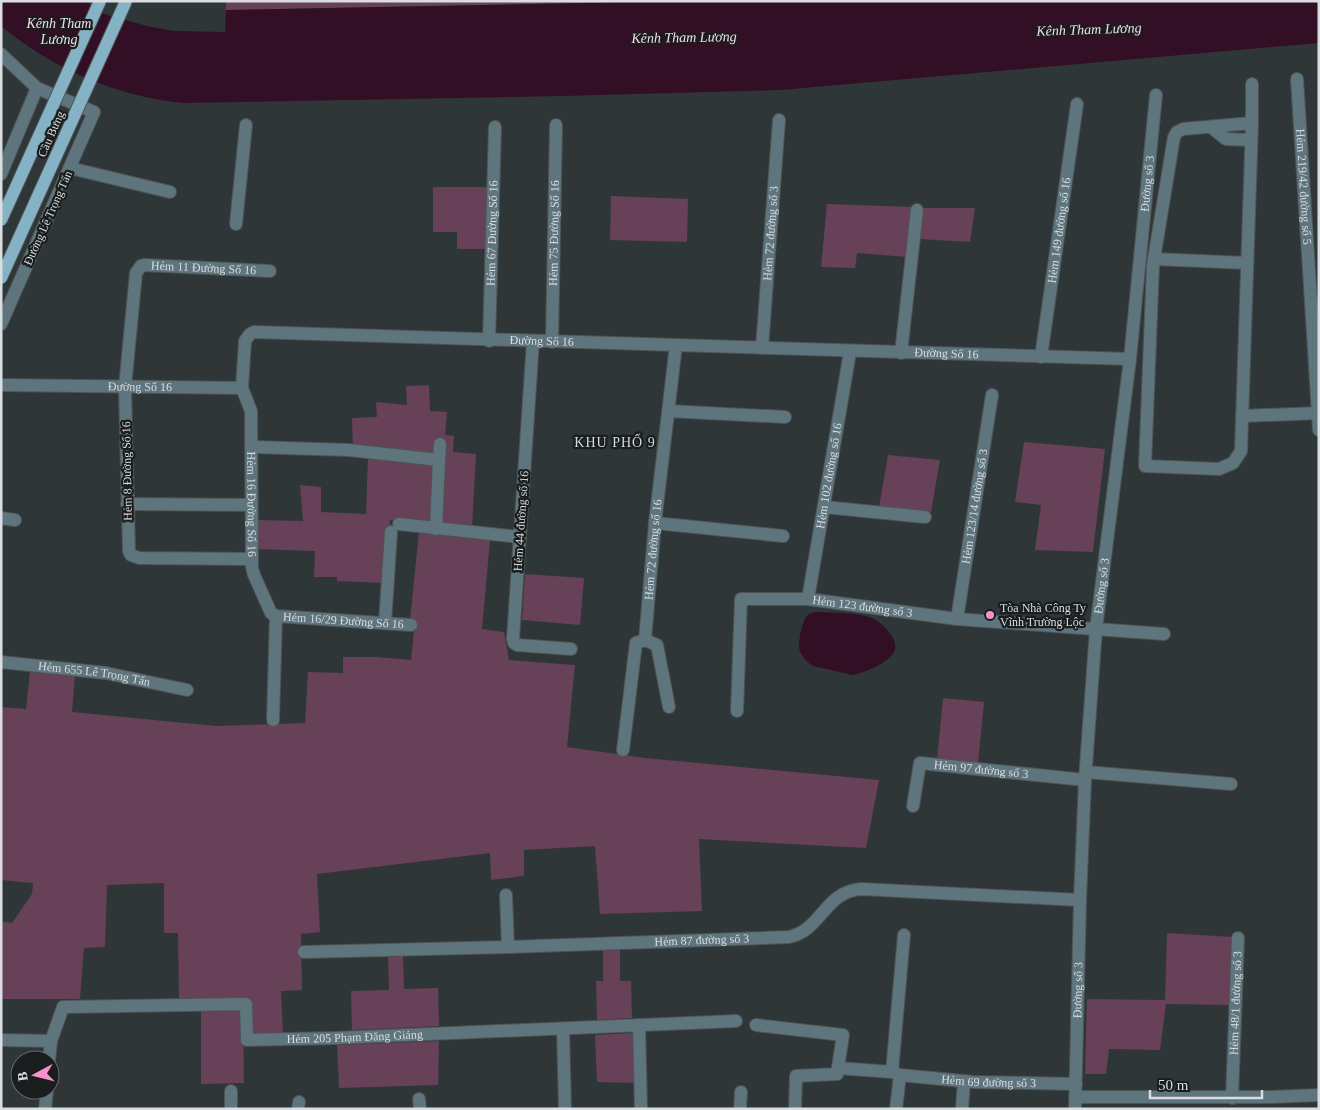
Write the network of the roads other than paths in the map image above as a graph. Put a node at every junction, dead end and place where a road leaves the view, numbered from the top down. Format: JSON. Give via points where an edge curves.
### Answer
{"nodes":[{"id":1,"x":100,"y":1,"type":"edge"},
{"id":2,"x":126,"y":1,"type":"edge"},
{"id":3,"x":1,"y":54,"type":"edge"},
{"id":4,"x":1297,"y":79,"type":"dead end"},
{"id":5,"x":1252,"y":84,"type":"dead end"},
{"id":6,"x":37,"y":88,"type":"junction"},
{"id":7,"x":1156,"y":95,"type":"dead end"},
{"id":8,"x":1077,"y":104,"type":"dead end"},
{"id":9,"x":779,"y":120,"type":"dead end"},
{"id":10,"x":1252,"y":123,"type":"junction"},
{"id":11,"x":246,"y":125,"type":"dead end"},
{"id":12,"x":556,"y":125,"type":"dead end"},
{"id":13,"x":495,"y":127,"type":"dead end"},
{"id":14,"x":1211,"y":127,"type":"junction"},
{"id":15,"x":1251,"y":140,"type":"junction"},
{"id":16,"x":70,"y":168,"type":"junction"},
{"id":17,"x":1,"y":174,"type":"edge"},
{"id":18,"x":170,"y":192,"type":"dead end"},
{"id":19,"x":917,"y":210,"type":"dead end"},
{"id":20,"x":1,"y":220,"type":"edge"},
{"id":21,"x":236,"y":224,"type":"dead end"},
{"id":22,"x":1154,"y":259,"type":"junction"},
{"id":23,"x":1247,"y":263,"type":"junction"},
{"id":24,"x":270,"y":271,"type":"dead end"},
{"id":25,"x":1,"y":278,"type":"edge"},
{"id":26,"x":1,"y":324,"type":"edge"},
{"id":27,"x":489,"y":341,"type":"junction"},
{"id":28,"x":533,"y":342,"type":"junction"},
{"id":29,"x":552,"y":342,"type":"junction"},
{"id":30,"x":676,"y":345,"type":"junction"},
{"id":31,"x":762,"y":348,"type":"junction"},
{"id":32,"x":850,"y":352,"type":"junction"},
{"id":33,"x":901,"y":353,"type":"junction"},
{"id":34,"x":1041,"y":357,"type":"junction"},
{"id":35,"x":1130,"y":359,"type":"junction"},
{"id":36,"x":1,"y":386,"type":"edge"},
{"id":37,"x":125,"y":386,"type":"junction"},
{"id":38,"x":242,"y":388,"type":"junction"},
{"id":39,"x":992,"y":395,"type":"dead end"},
{"id":40,"x":668,"y":412,"type":"junction"},
{"id":41,"x":1318,"y":413,"type":"edge"},
{"id":42,"x":1242,"y":416,"type":"junction"},
{"id":43,"x":785,"y":417,"type":"dead end"},
{"id":44,"x":1319,"y":430,"type":"edge"},
{"id":45,"x":440,"y":444,"type":"dead end"},
{"id":46,"x":252,"y":447,"type":"junction"},
{"id":47,"x":439,"y":460,"type":"junction"},
{"id":48,"x":127,"y":504,"type":"junction"},
{"id":49,"x":251,"y":505,"type":"junction"},
{"id":50,"x":824,"y":507,"type":"junction"},
{"id":51,"x":925,"y":517,"type":"dead end"},
{"id":52,"x":1,"y":518,"type":"edge"},
{"id":53,"x":15,"y":520,"type":"dead end"},
{"id":54,"x":655,"y":523,"type":"junction"},
{"id":55,"x":436,"y":529,"type":"junction"},
{"id":56,"x":783,"y":536,"type":"dead end"},
{"id":57,"x":520,"y":537,"type":"junction"},
{"id":58,"x":252,"y":559,"type":"junction"},
{"id":59,"x":808,"y":599,"type":"junction"},
{"id":60,"x":276,"y":616,"type":"junction"},
{"id":61,"x":957,"y":619,"type":"junction"},
{"id":62,"x":385,"y":623,"type":"junction"},
{"id":63,"x":411,"y":625,"type":"dead end"},
{"id":64,"x":1096,"y":629,"type":"junction"},
{"id":65,"x":1164,"y":634,"type":"dead end"},
{"id":66,"x":644,"y":640,"type":"junction"},
{"id":67,"x":571,"y":649,"type":"dead end"},
{"id":68,"x":1,"y":662,"type":"edge"},
{"id":69,"x":187,"y":690,"type":"dead end"},
{"id":70,"x":669,"y":707,"type":"dead end"},
{"id":71,"x":737,"y":712,"type":"dead end"},
{"id":72,"x":273,"y":720,"type":"dead end"},
{"id":73,"x":623,"y":750,"type":"dead end"},
{"id":74,"x":1085,"y":776,"type":"junction"},
{"id":75,"x":1231,"y":784,"type":"dead end"},
{"id":76,"x":912,"y":806,"type":"dead end"},
{"id":77,"x":506,"y":894,"type":"dead end"},
{"id":78,"x":1080,"y":900,"type":"junction"},
{"id":79,"x":904,"y":935,"type":"dead end"},
{"id":80,"x":1238,"y":938,"type":"dead end"},
{"id":81,"x":508,"y":947,"type":"junction"},
{"id":82,"x":304,"y":952,"type":"dead end"},
{"id":83,"x":736,"y":1021,"type":"dead end"},
{"id":84,"x":639,"y":1025,"type":"junction"},
{"id":85,"x":756,"y":1025,"type":"dead end"},
{"id":86,"x":563,"y":1029,"type":"junction"},
{"id":87,"x":1,"y":1040,"type":"edge"},
{"id":88,"x":51,"y":1041,"type":"junction"},
{"id":89,"x":50,"y":1050,"type":"edge"},
{"id":90,"x":838,"y":1068,"type":"junction"},
{"id":91,"x":896,"y":1074,"type":"junction"},
{"id":92,"x":964,"y":1081,"type":"junction"},
{"id":93,"x":1076,"y":1084,"type":"junction"},
{"id":94,"x":231,"y":1091,"type":"dead end"},
{"id":95,"x":741,"y":1092,"type":"dead end"},
{"id":96,"x":1319,"y":1095,"type":"edge"},
{"id":97,"x":1232,"y":1098,"type":"junction"},
{"id":98,"x":1076,"y":1103,"type":"edge"},
{"id":99,"x":1272,"y":1103,"type":"edge"},
{"id":100,"x":231,"y":1109,"type":"edge"},
{"id":101,"x":565,"y":1109,"type":"edge"},
{"id":102,"x":641,"y":1109,"type":"edge"},
{"id":103,"x":740,"y":1109,"type":"edge"},
{"id":104,"x":795,"y":1109,"type":"edge"},
{"id":105,"x":896,"y":1109,"type":"edge"},
{"id":106,"x":962,"y":1109,"type":"edge"}],
"edges":[{"from":1,"to":20,"type":"main road","name":"Cầu Bưng","bridge":true},
{"from":2,"to":25,"type":"main road","name":"Cầu Bưng","bridge":true},
{"from":3,"to":6,"type":"street"},
{"from":4,"to":41,"type":"street","name":"Hẻm 219/42 đường số 5"},
{"from":5,"to":10,"type":"street"},
{"from":6,"to":16,"type":"street","name":"Đường Lê Trọng Tấn","via":[[94,112]]},
{"from":6,"to":17,"type":"street"},
{"from":7,"to":35,"type":"street","name":"Đường số 3"},
{"from":8,"to":34,"type":"street","name":"Hẻm 149 đường số 16"},
{"from":9,"to":31,"type":"street","name":"Hẻm 72 đường số 3"},
{"from":10,"to":14,"type":"street"},
{"from":10,"to":15,"type":"street"},
{"from":11,"to":21,"type":"street"},
{"from":12,"to":29,"type":"street","name":"Hẻm 75 Đường Số 16"},
{"from":13,"to":27,"type":"street","name":"Hẻm 67 Đường Số 16"},
{"from":14,"to":15,"type":"street","via":[[1226,140]]},
{"from":14,"to":22,"type":"street","via":[[1183,129],[1176,134]]},
{"from":15,"to":23,"type":"street"},
{"from":16,"to":18,"type":"street"},
{"from":16,"to":26,"type":"street","name":"Đường Lê Trọng Tấn"},
{"from":19,"to":33,"type":"street"},
{"from":22,"to":23,"type":"street"},
{"from":22,"to":42,"type":"street","via":[[1145,466],[1219,469],[1229,466],[1241,451]]},
{"from":23,"to":42,"type":"street"},
{"from":24,"to":37,"type":"street","name":"Hẻm 11 Đường Số 16","via":[[140,266],[136,273]]},
{"from":27,"to":28,"type":"street","name":"Đường Số 16"},
{"from":27,"to":38,"type":"street","name":"Đường Số 16","via":[[254,332],[245,341]]},
{"from":28,"to":29,"type":"street","name":"Đường Số 16"},
{"from":28,"to":57,"type":"street","name":"Hẻm 44 đường số 16"},
{"from":29,"to":30,"type":"street","name":"Đường Số 16"},
{"from":30,"to":31,"type":"street","name":"Đường Số 16"},
{"from":30,"to":40,"type":"street","name":"Hẻm 72 đường số 16"},
{"from":31,"to":32,"type":"street","name":"Đường Số 16"},
{"from":32,"to":33,"type":"street","name":"Đường Số 16"},
{"from":32,"to":50,"type":"street","name":"Hẻm 102 đường số 16"},
{"from":33,"to":34,"type":"street","name":"Đường Số 16"},
{"from":34,"to":35,"type":"street","name":"Đường Số 16"},
{"from":35,"to":64,"type":"street","name":"Đường số 3"},
{"from":36,"to":37,"type":"street","name":"Đường Số 16"},
{"from":37,"to":38,"type":"street","name":"Đường Số 16"},
{"from":37,"to":48,"type":"street","name":"Hẻm 8 Đường Số 16"},
{"from":38,"to":46,"type":"street","name":"Hẻm 16 Đường Số 16","via":[[250,408]]},
{"from":39,"to":61,"type":"street","name":"Hẻm 123/14 đường số 3"},
{"from":40,"to":43,"type":"street"},
{"from":40,"to":54,"type":"street","name":"Hẻm 72 đường số 16"},
{"from":41,"to":42,"type":"street"},
{"from":41,"to":44,"type":"street","name":"Hẻm 219/42 đường số 5"},
{"from":45,"to":47,"type":"street"},
{"from":46,"to":47,"type":"street","via":[[349,450]]},
{"from":46,"to":49,"type":"street","name":"Hẻm 16 Đường Số 16"},
{"from":47,"to":55,"type":"street"},
{"from":48,"to":49,"type":"street"},
{"from":48,"to":58,"type":"street","name":"Hẻm 8 Đường Số 16","via":[[131,555],[139,558]]},
{"from":49,"to":58,"type":"street","name":"Hẻm 16 Đường Số 16"},
{"from":50,"to":51,"type":"street"},
{"from":50,"to":59,"type":"street","name":"Hẻm 102 đường số 16"},
{"from":52,"to":53,"type":"street"},
{"from":54,"to":56,"type":"street"},
{"from":54,"to":66,"type":"street","name":"Hẻm 72 đường số 16"},
{"from":55,"to":57,"type":"street"},
{"from":55,"to":62,"type":"street","via":[[395,528]]},
{"from":57,"to":67,"type":"street","name":"Hẻm 44 đường số 16","via":[[514,643]]},
{"from":58,"to":60,"type":"street","name":"Hẻm 16 Đường Số 16","via":[[254,575],[270,612]]},
{"from":59,"to":61,"type":"street","name":"Hẻm 123 đường số 3"},
{"from":59,"to":71,"type":"street","name":"Hẻm 123 đường số 3","via":[[741,599]]},
{"from":60,"to":62,"type":"street","name":"Hẻm 16/29 Đường Số 16"},
{"from":60,"to":72,"type":"street"},
{"from":61,"to":64,"type":"street","name":"Hẻm 123 đường số 3"},
{"from":62,"to":63,"type":"street","name":"Hẻm 16/29 Đường Số 16"},
{"from":64,"to":65,"type":"street","name":"Hẻm 123 đường số 3"},
{"from":64,"to":74,"type":"street","name":"Đường số 3"},
{"from":66,"to":70,"type":"street","via":[[657,645]]},
{"from":66,"to":73,"type":"street","name":"Hẻm 72 đường số 16","via":[[636,643]]},
{"from":68,"to":69,"type":"street","name":"Hẻm 655 Lê Trọng Tấn","via":[[106,673]]},
{"from":74,"to":75,"type":"street"},
{"from":74,"to":76,"type":"street","name":"Hẻm 97 đường số 3","via":[[920,763]]},
{"from":74,"to":78,"type":"street","name":"Đường số 3"},
{"from":77,"to":81,"type":"street"},
{"from":78,"to":81,"type":"street","name":"Hẻm 87 đường số 3","via":[[856,890],[833,900],[807,929],[789,937]]},
{"from":78,"to":93,"type":"street","name":"Đường số 3"},
{"from":79,"to":91,"type":"street"},
{"from":80,"to":97,"type":"street","name":"Hẻm 48/1 đường số 3"},
{"from":81,"to":82,"type":"street","name":"Hẻm 87 đường số 3"},
{"from":83,"to":84,"type":"street","name":"Hẻm 205 Phạm Đăng Giảng"},
{"from":84,"to":86,"type":"street","name":"Hẻm 205 Phạm Đăng Giảng"},
{"from":84,"to":102,"type":"street"},
{"from":85,"to":90,"type":"street","via":[[844,1035]]},
{"from":86,"to":88,"type":"street","name":"Hẻm 205 Phạm Đăng Giảng","via":[[247,1040],[246,1004],[63,1007]]},
{"from":86,"to":101,"type":"street"},
{"from":87,"to":88,"type":"street"},
{"from":88,"to":89,"type":"street","name":"Hẻm 205 Phạm Đăng Giảng"},
{"from":90,"to":91,"type":"street","name":"Hẻm 69 đường số 3"},
{"from":90,"to":104,"type":"street","via":[[837,1074],[796,1076]]},
{"from":91,"to":92,"type":"street","name":"Hẻm 69 đường số 3"},
{"from":91,"to":105,"type":"street"},
{"from":92,"to":93,"type":"street","name":"Hẻm 69 đường số 3"},
{"from":92,"to":106,"type":"street"},
{"from":93,"to":98,"type":"street","name":"Đường số 3"},
{"from":94,"to":100,"type":"street"},
{"from":95,"to":103,"type":"street"},
{"from":96,"to":99,"type":"street"},
{"from":97,"to":98,"type":"street"},
{"from":97,"to":99,"type":"street"}]}
